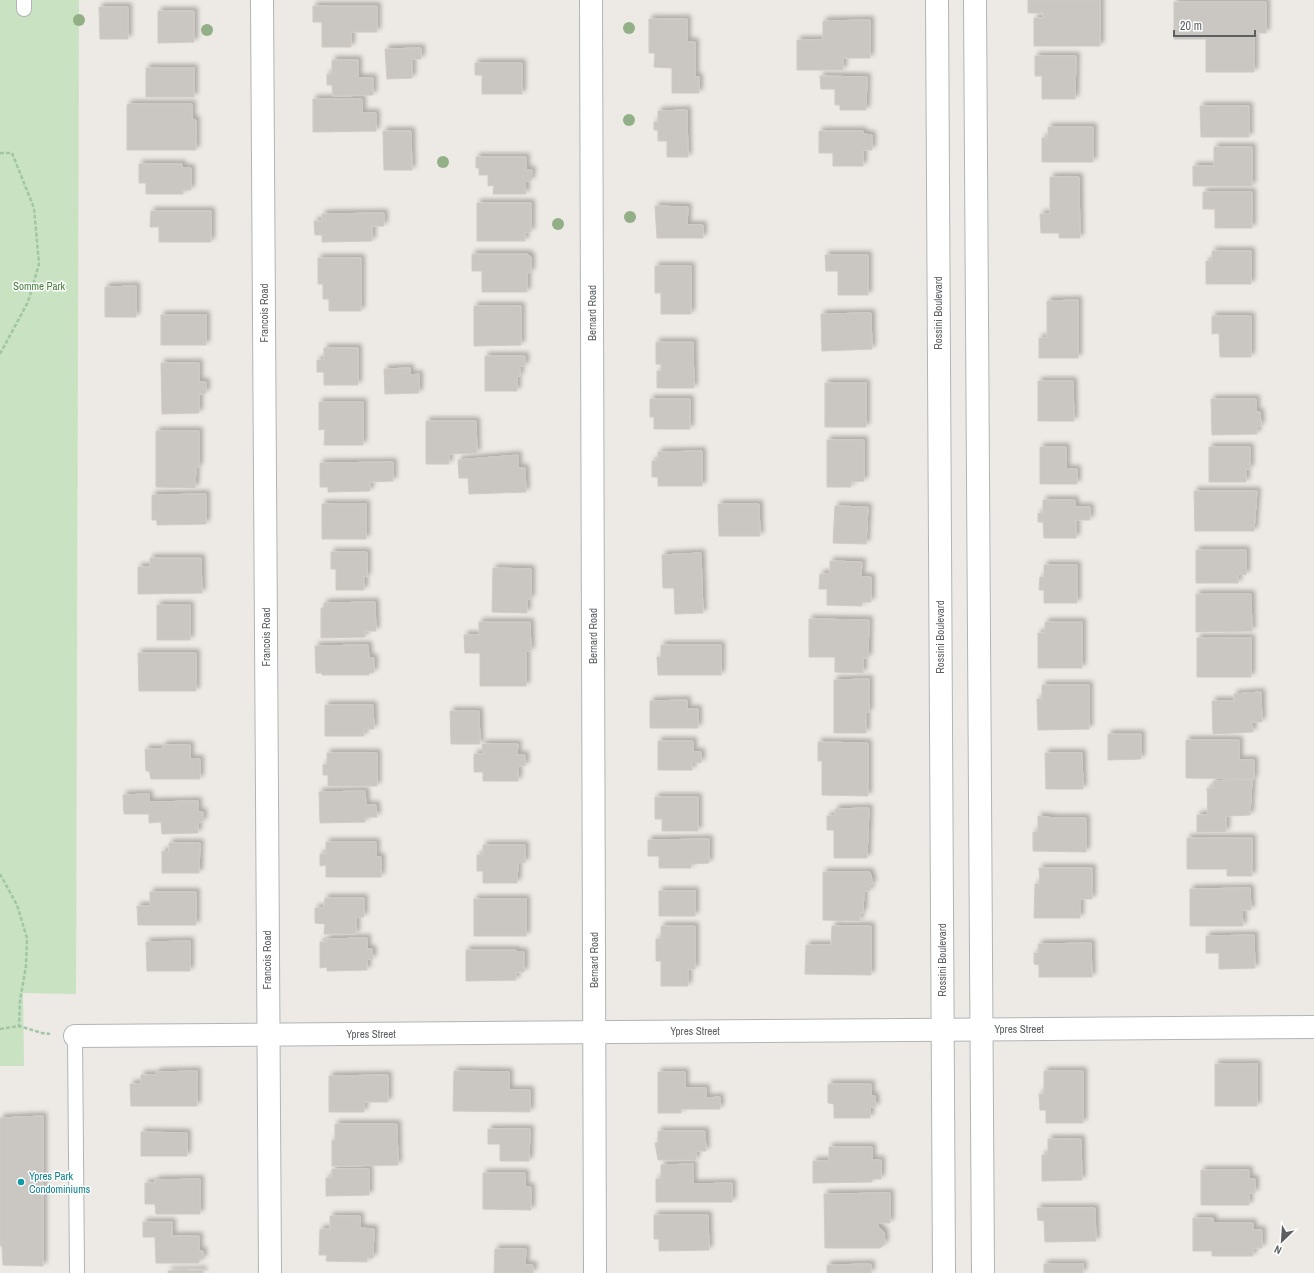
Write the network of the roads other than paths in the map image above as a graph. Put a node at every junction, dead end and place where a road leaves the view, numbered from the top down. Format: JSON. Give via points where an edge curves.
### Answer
{"nodes":[{"id":1,"x":262,"y":0,"type":"edge"},
{"id":2,"x":591,"y":0,"type":"edge"},
{"id":3,"x":936,"y":0,"type":"edge"},
{"id":4,"x":975,"y":0,"type":"edge"},
{"id":5,"x":1314,"y":1027,"type":"edge"},
{"id":6,"x":982,"y":1029,"type":"junction"},
{"id":7,"x":942,"y":1030,"type":"junction"},
{"id":8,"x":595,"y":1032,"type":"junction"},
{"id":9,"x":268,"y":1035,"type":"junction"},
{"id":10,"x":75,"y":1036,"type":"joint"},
{"id":11,"x":77,"y":1273,"type":"edge"},
{"id":12,"x":270,"y":1273,"type":"edge"},
{"id":13,"x":595,"y":1273,"type":"edge"},
{"id":14,"x":944,"y":1273,"type":"edge"},
{"id":15,"x":983,"y":1273,"type":"edge"}],
"edges":[{"from":1,"to":9,"type":"street","name":"Francois Road"},
{"from":2,"to":8,"type":"street","name":"Bernard Road"},
{"from":3,"to":7,"type":"street","name":"Rossini Boulevard"},
{"from":4,"to":6,"type":"street"},
{"from":5,"to":6,"type":"street","name":"Ypres Street"},
{"from":6,"to":7,"type":"street","name":"Ypres Street"},
{"from":6,"to":15,"type":"street"},
{"from":7,"to":8,"type":"street","name":"Ypres Street"},
{"from":7,"to":14,"type":"street","name":"Rossini Boulevard"},
{"from":8,"to":9,"type":"street","name":"Ypres Street"},
{"from":8,"to":13,"type":"street","name":"Bernard Road"},
{"from":9,"to":10,"type":"street","name":"Ypres Street"},
{"from":9,"to":12,"type":"street","name":"Francois Road"},
{"from":10,"to":11,"type":"lane"}]}
